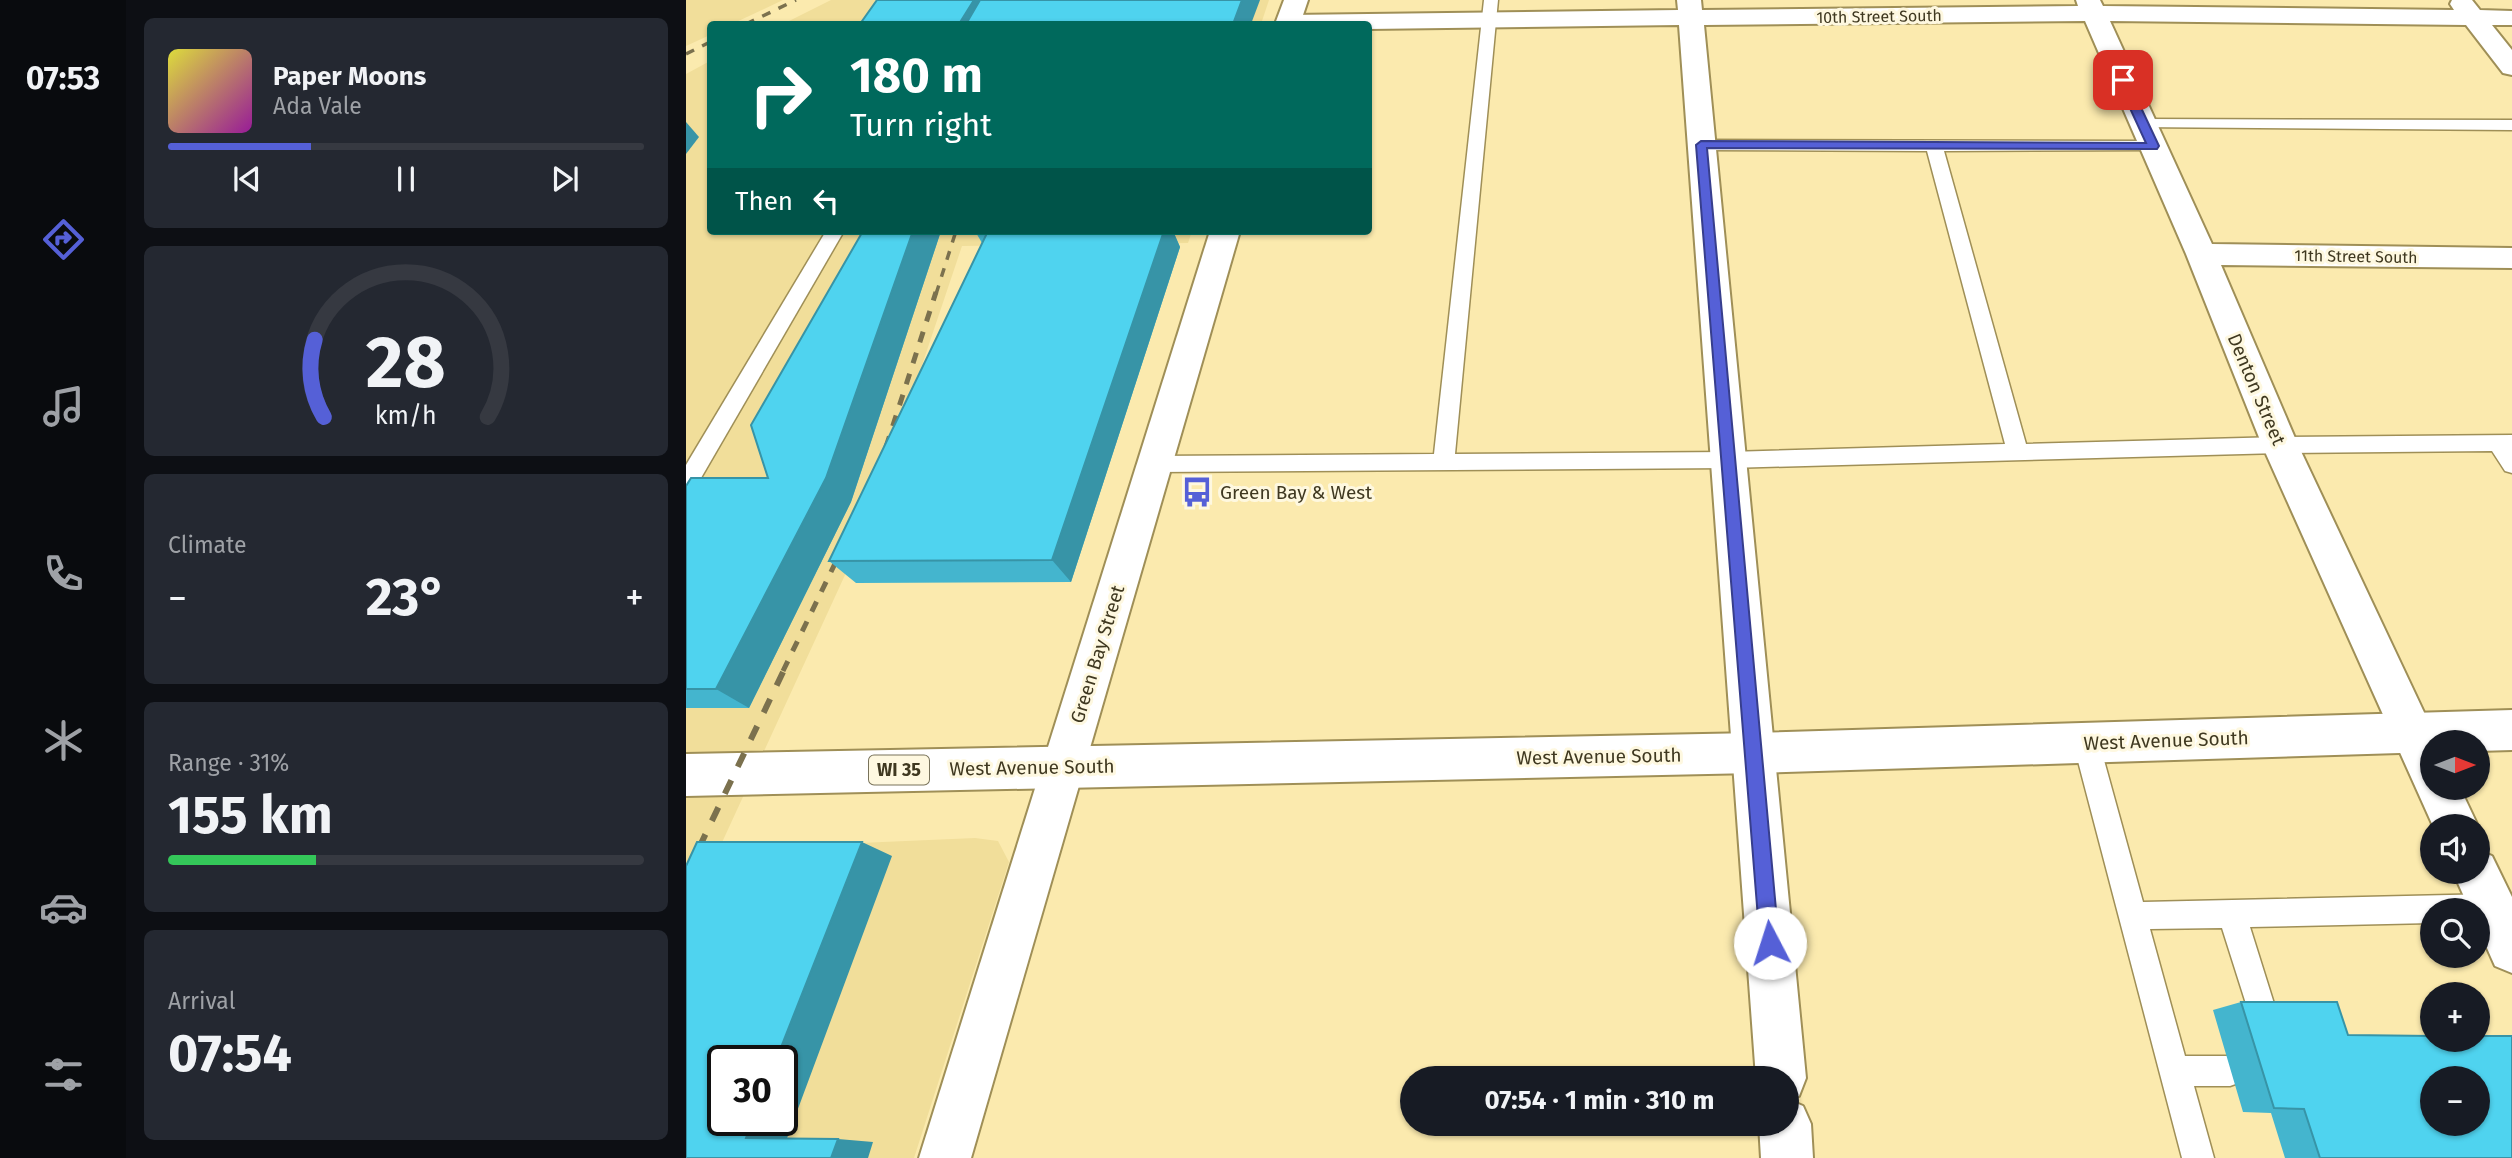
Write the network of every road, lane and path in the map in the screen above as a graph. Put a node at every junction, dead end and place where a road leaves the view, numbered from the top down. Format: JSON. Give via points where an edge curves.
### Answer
{"nodes":[{"id":1,"x":2091,"y":7,"type":"edge"},
{"id":2,"x":2466,"y":9,"type":"edge"},
{"id":3,"x":1490,"y":10,"type":"edge"},
{"id":4,"x":1689,"y":10,"type":"edge"},
{"id":5,"x":1291,"y":16,"type":"edge"},
{"id":6,"x":2512,"y":18,"type":"edge"},
{"id":7,"x":2512,"y":67,"type":"edge"},
{"id":8,"x":2512,"y":125,"type":"edge"},
{"id":9,"x":2148,"y":135,"type":"junction"},
{"id":10,"x":1701,"y":145,"type":"junction"},
{"id":11,"x":1934,"y":146,"type":"junction"},
{"id":12,"x":833,"y":235,"type":"edge"},
{"id":13,"x":1224,"y":235,"type":"edge"},
{"id":14,"x":2201,"y":254,"type":"junction"},
{"id":15,"x":2512,"y":258,"type":"edge"},
{"id":16,"x":2505,"y":443,"type":"edge"},
{"id":17,"x":2280,"y":445,"type":"junction"},
{"id":18,"x":2018,"y":452,"type":"junction"},
{"id":19,"x":1729,"y":460,"type":"junction"},
{"id":20,"x":1444,"y":462,"type":"junction"},
{"id":21,"x":1155,"y":464,"type":"junction"},
{"id":22,"x":2512,"y":465,"type":"edge"},
{"id":23,"x":686,"y":484,"type":"edge"},
{"id":24,"x":2512,"y":730,"type":"edge"},
{"id":25,"x":2412,"y":731,"type":"junction"},
{"id":26,"x":2086,"y":742,"type":"junction"},
{"id":27,"x":2420,"y":749,"type":"edge"},
{"id":28,"x":1754,"y":753,"type":"junction"},
{"id":29,"x":1063,"y":766,"type":"junction"},
{"id":30,"x":686,"y":775,"type":"edge"},
{"id":31,"x":2494,"y":909,"type":"edge"},
{"id":32,"x":2232,"y":915,"type":"junction"},
{"id":33,"x":2133,"y":916,"type":"junction"},
{"id":34,"x":2262,"y":1010,"type":"edge"},
{"id":35,"x":1780,"y":1066,"type":"edge"},
{"id":36,"x":2175,"y":1071,"type":"junction"},
{"id":37,"x":2230,"y":1071,"type":"dead end"},
{"id":38,"x":1786,"y":1136,"type":"edge"},
{"id":39,"x":946,"y":1158,"type":"edge"},
{"id":40,"x":1787,"y":1158,"type":"edge"},
{"id":41,"x":2199,"y":1158,"type":"edge"}],
"edges":[{"from":1,"to":2,"type":"street","name":"10th Street South"},
{"from":1,"to":4,"type":"street","name":"10th Street South"},
{"from":1,"to":9,"type":"street","name":"Denton Street"},
{"from":2,"to":6,"type":"street","name":"10th Street South"},
{"from":2,"to":7,"type":"street"},
{"from":3,"to":4,"type":"street","name":"10th Street South"},
{"from":3,"to":5,"type":"street","name":"10th Street South"},
{"from":3,"to":20,"type":"lane"},
{"from":4,"to":10,"type":"street"},
{"from":8,"to":9,"type":"lane"},
{"from":9,"to":11,"type":"lane"},
{"from":9,"to":14,"type":"street","name":"Denton Street"},
{"from":10,"to":11,"type":"lane"},
{"from":10,"to":19,"type":"street"},
{"from":11,"to":18,"type":"lane"},
{"from":12,"to":23,"type":"lane"},
{"from":13,"to":21,"type":"street","name":"Green Bay Street"},
{"from":14,"to":15,"type":"street","name":"11th Street South"},
{"from":14,"to":17,"type":"street","name":"Denton Street"},
{"from":16,"to":17,"type":"lane"},
{"from":16,"to":22,"type":"lane"},
{"from":17,"to":18,"type":"lane"},
{"from":17,"to":25,"type":"street","name":"Denton Street"},
{"from":18,"to":19,"type":"lane"},
{"from":19,"to":20,"type":"lane"},
{"from":19,"to":28,"type":"street"},
{"from":20,"to":21,"type":"lane"},
{"from":21,"to":29,"type":"street","name":"Green Bay Street"},
{"from":24,"to":25,"type":"street","name":"West Avenue South","number":"WI 35"},
{"from":25,"to":26,"type":"street","name":"West Avenue South","number":"WI 35"},
{"from":25,"to":27,"type":"street","name":"Denton Street"},
{"from":26,"to":28,"type":"street","name":"West Avenue South","number":"WI 35"},
{"from":26,"to":33,"type":"lane"},
{"from":28,"to":29,"type":"street","name":"West Avenue South","number":"WI 35"},
{"from":28,"to":35,"type":"street"},
{"from":29,"to":30,"type":"street","name":"West Avenue South","number":"WI 35"},
{"from":29,"to":39,"type":"street","name":"Green Bay Street"},
{"from":31,"to":32,"type":"lane"},
{"from":32,"to":33,"type":"lane"},
{"from":32,"to":34,"type":"lane"},
{"from":33,"to":36,"type":"lane"},
{"from":36,"to":37,"type":"lane"},
{"from":36,"to":41,"type":"lane"},
{"from":38,"to":40,"type":"street"}]}
